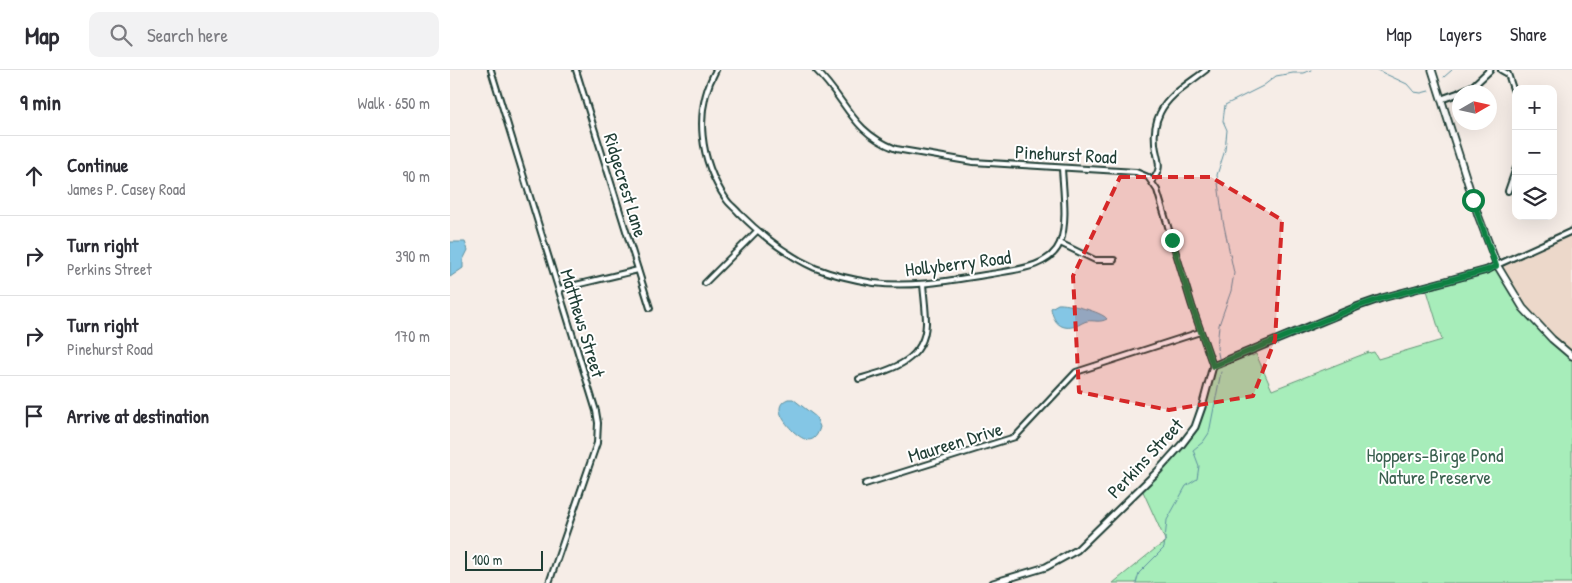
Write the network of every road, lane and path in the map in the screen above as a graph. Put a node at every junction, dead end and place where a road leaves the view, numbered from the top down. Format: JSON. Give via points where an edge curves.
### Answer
{"nodes":[{"id":1,"x":491,"y":70,"type":"edge"},
{"id":2,"x":576,"y":70,"type":"edge"},
{"id":3,"x":716,"y":70,"type":"edge"},
{"id":4,"x":816,"y":70,"type":"edge"},
{"id":5,"x":1206,"y":70,"type":"edge"},
{"id":6,"x":1432,"y":70,"type":"edge"},
{"id":7,"x":1490,"y":70,"type":"edge"},
{"id":8,"x":1501,"y":70,"type":"edge"},
{"id":9,"x":1474,"y":85,"type":"edge"},
{"id":10,"x":1512,"y":86,"type":"edge"},
{"id":11,"x":1452,"y":96,"type":"edge"},
{"id":12,"x":1442,"y":99,"type":"junction"},
{"id":13,"x":1062,"y":168,"type":"junction"},
{"id":14,"x":1514,"y":175,"type":"edge"},
{"id":15,"x":1152,"y":181,"type":"junction"},
{"id":16,"x":1508,"y":191,"type":"dead end"},
{"id":17,"x":757,"y":231,"type":"junction"},
{"id":18,"x":1572,"y":231,"type":"edge"},
{"id":19,"x":1060,"y":244,"type":"junction"},
{"id":20,"x":1114,"y":260,"type":"dead end"},
{"id":21,"x":1496,"y":266,"type":"junction"},
{"id":22,"x":638,"y":270,"type":"junction"},
{"id":23,"x":705,"y":283,"type":"dead end"},
{"id":24,"x":923,"y":284,"type":"junction"},
{"id":25,"x":559,"y":289,"type":"junction"},
{"id":26,"x":650,"y":308,"type":"dead end"},
{"id":27,"x":1200,"y":332,"type":"junction"},
{"id":28,"x":1572,"y":356,"type":"edge"},
{"id":29,"x":1213,"y":366,"type":"junction"},
{"id":30,"x":858,"y":379,"type":"dead end"},
{"id":31,"x":865,"y":484,"type":"dead end"},
{"id":32,"x":549,"y":583,"type":"edge"},
{"id":33,"x":993,"y":583,"type":"edge"}],
"edges":[{"from":1,"to":25,"type":"street","name":"Matthews Street"},
{"from":2,"to":22,"type":"street","name":"Ridgecrest Lane"},
{"from":3,"to":17,"type":"street","name":"Hollyberry Road","via":[[705,96],[702,117],[705,153],[726,200]]},
{"from":4,"to":13,"type":"street","name":"Pinehurst Road","via":[[855,121],[885,145],[973,162]]},
{"from":5,"to":15,"type":"street","via":[[1170,100],[1159,114],[1155,146],[1160,164]]},
{"from":6,"to":12,"type":"main road"},
{"from":7,"to":9,"type":"street"},
{"from":8,"to":10,"type":"street","via":[[1508,74]]},
{"from":11,"to":12,"type":"street"},
{"from":12,"to":21,"type":"main road"},
{"from":13,"to":15,"type":"street","name":"Pinehurst Road","via":[[1136,172]]},
{"from":13,"to":19,"type":"street","via":[[1065,216]]},
{"from":14,"to":16,"type":"street"},
{"from":15,"to":27,"type":"street"},
{"from":17,"to":23,"type":"street"},
{"from":17,"to":24,"type":"street","name":"Hollyberry Road","via":[[815,268],[874,282]]},
{"from":18,"to":21,"type":"street"},
{"from":19,"to":20,"type":"street","via":[[1095,260]]},
{"from":19,"to":24,"type":"street","name":"Hollyberry Road","via":[[1040,263],[1023,268]]},
{"from":21,"to":28,"type":"main road","via":[[1523,308]]},
{"from":21,"to":29,"type":"street","via":[[1359,306]]},
{"from":22,"to":25,"type":"street"},
{"from":22,"to":26,"type":"street","name":"Ridgecrest Lane"},
{"from":24,"to":30,"type":"street","via":[[926,324],[920,349],[904,364]]},
{"from":25,"to":32,"type":"street","name":"Matthews Street","via":[[596,411],[598,437]]},
{"from":27,"to":29,"type":"street"},
{"from":27,"to":31,"type":"street","name":"Maureen Drive","via":[[1076,372],[1015,437]]},
{"from":29,"to":33,"type":"street","name":"Perkins Street","via":[[1195,427],[1157,472],[1077,550],[1046,567]]}]}
